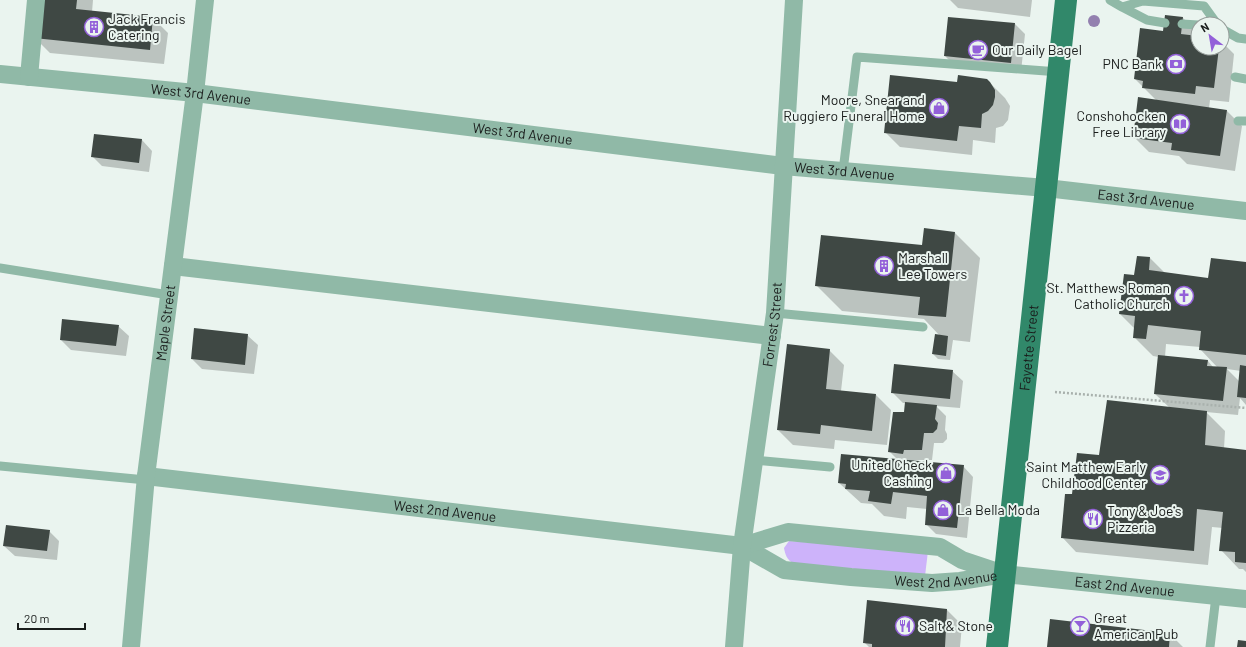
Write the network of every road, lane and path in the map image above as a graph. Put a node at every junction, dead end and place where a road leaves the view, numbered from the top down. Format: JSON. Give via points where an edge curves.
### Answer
{"nodes":[{"id":1,"x":36,"y":0,"type":"edge"},
{"id":2,"x":205,"y":0,"type":"edge"},
{"id":3,"x":794,"y":0,"type":"edge"},
{"id":4,"x":1066,"y":0,"type":"edge"},
{"id":5,"x":1110,"y":0,"type":"edge"},
{"id":6,"x":1122,"y":8,"type":"junction"},
{"id":7,"x":1211,"y":16,"type":"edge"},
{"id":8,"x":1165,"y":22,"type":"dead end"},
{"id":9,"x":1182,"y":24,"type":"dead end"},
{"id":10,"x":1190,"y":24,"type":"edge"},
{"id":11,"x":1230,"y":34,"type":"edge"},
{"id":12,"x":1246,"y":39,"type":"edge"},
{"id":13,"x":1059,"y":72,"type":"junction"},
{"id":14,"x":0,"y":74,"type":"edge"},
{"id":15,"x":29,"y":77,"type":"junction"},
{"id":16,"x":1235,"y":78,"type":"dead end"},
{"id":17,"x":1246,"y":78,"type":"edge"},
{"id":18,"x":195,"y":93,"type":"junction"},
{"id":19,"x":783,"y":166,"type":"junction"},
{"id":20,"x":843,"y":171,"type":"junction"},
{"id":21,"x":1046,"y":188,"type":"junction"},
{"id":22,"x":1246,"y":211,"type":"edge"},
{"id":23,"x":173,"y":266,"type":"junction"},
{"id":24,"x":0,"y":268,"type":"edge"},
{"id":25,"x":170,"y":295,"type":"junction"},
{"id":26,"x":775,"y":313,"type":"junction"},
{"id":27,"x":923,"y":327,"type":"dead end"},
{"id":28,"x":772,"y":336,"type":"junction"},
{"id":29,"x":1056,"y":392,"type":"dead end"},
{"id":30,"x":1246,"y":408,"type":"edge"},
{"id":31,"x":754,"y":460,"type":"junction"},
{"id":32,"x":0,"y":466,"type":"edge"},
{"id":33,"x":830,"y":468,"type":"dead end"},
{"id":34,"x":146,"y":478,"type":"junction"},
{"id":35,"x":742,"y":546,"type":"junction"},
{"id":36,"x":1004,"y":574,"type":"junction"},
{"id":37,"x":1216,"y":596,"type":"junction"},
{"id":38,"x":1246,"y":599,"type":"edge"},
{"id":39,"x":131,"y":647,"type":"edge"},
{"id":40,"x":734,"y":647,"type":"edge"},
{"id":41,"x":997,"y":647,"type":"edge"},
{"id":42,"x":1210,"y":647,"type":"edge"}],
"edges":[{"from":1,"to":15,"type":"street"},
{"from":2,"to":18,"type":"street","name":"Maple Street"},
{"from":3,"to":19,"type":"street","name":"Forrest Street"},
{"from":4,"to":13,"type":"main road","name":"Fayette Street"},
{"from":5,"to":6,"type":"lane"},
{"from":6,"to":7,"type":"lane","via":[[1144,1],[1204,6]]},
{"from":6,"to":8,"type":"lane","via":[[1147,20]]},
{"from":9,"to":10,"type":"lane"},
{"from":11,"to":12,"type":"lane"},
{"from":13,"to":20,"type":"lane","via":[[857,57]]},
{"from":13,"to":21,"type":"main road","name":"Fayette Street"},
{"from":14,"to":15,"type":"street","name":"West 3rd Avenue"},
{"from":15,"to":18,"type":"street","name":"West 3rd Avenue"},
{"from":16,"to":17,"type":"lane"},
{"from":18,"to":19,"type":"street","name":"West 3rd Avenue"},
{"from":18,"to":23,"type":"street","name":"Maple Street"},
{"from":19,"to":20,"type":"street","name":"West 3rd Avenue"},
{"from":19,"to":26,"type":"street","name":"Forrest Street"},
{"from":20,"to":21,"type":"street","name":"West 3rd Avenue"},
{"from":21,"to":22,"type":"street","name":"East 3rd Avenue"},
{"from":21,"to":36,"type":"main road","name":"Fayette Street"},
{"from":23,"to":25,"type":"street","name":"Maple Street"},
{"from":23,"to":28,"type":"street"},
{"from":24,"to":25,"type":"lane"},
{"from":25,"to":34,"type":"street","name":"Maple Street"},
{"from":26,"to":27,"type":"lane"},
{"from":26,"to":28,"type":"street","name":"Forrest Street"},
{"from":28,"to":31,"type":"street","name":"Forrest Street"},
{"from":29,"to":30,"type":"path"},
{"from":31,"to":33,"type":"lane"},
{"from":31,"to":35,"type":"street","name":"Forrest Street"},
{"from":32,"to":34,"type":"lane"},
{"from":34,"to":35,"type":"street","name":"West 2nd Avenue"},
{"from":34,"to":39,"type":"street","name":"Maple Street"},
{"from":35,"to":36,"type":"street","name":"West 2nd Avenue","via":[[784,570],[932,583]]},
{"from":35,"to":36,"type":"street","name":"West 2nd Avenue","via":[[788,532],[940,547],[962,560]]},
{"from":35,"to":40,"type":"street","name":"Forrest Street"},
{"from":36,"to":37,"type":"street","name":"East 2nd Avenue"},
{"from":36,"to":41,"type":"main road","name":"Fayette Street"},
{"from":37,"to":38,"type":"street","name":"East 2nd Avenue"},
{"from":37,"to":42,"type":"lane"}]}
